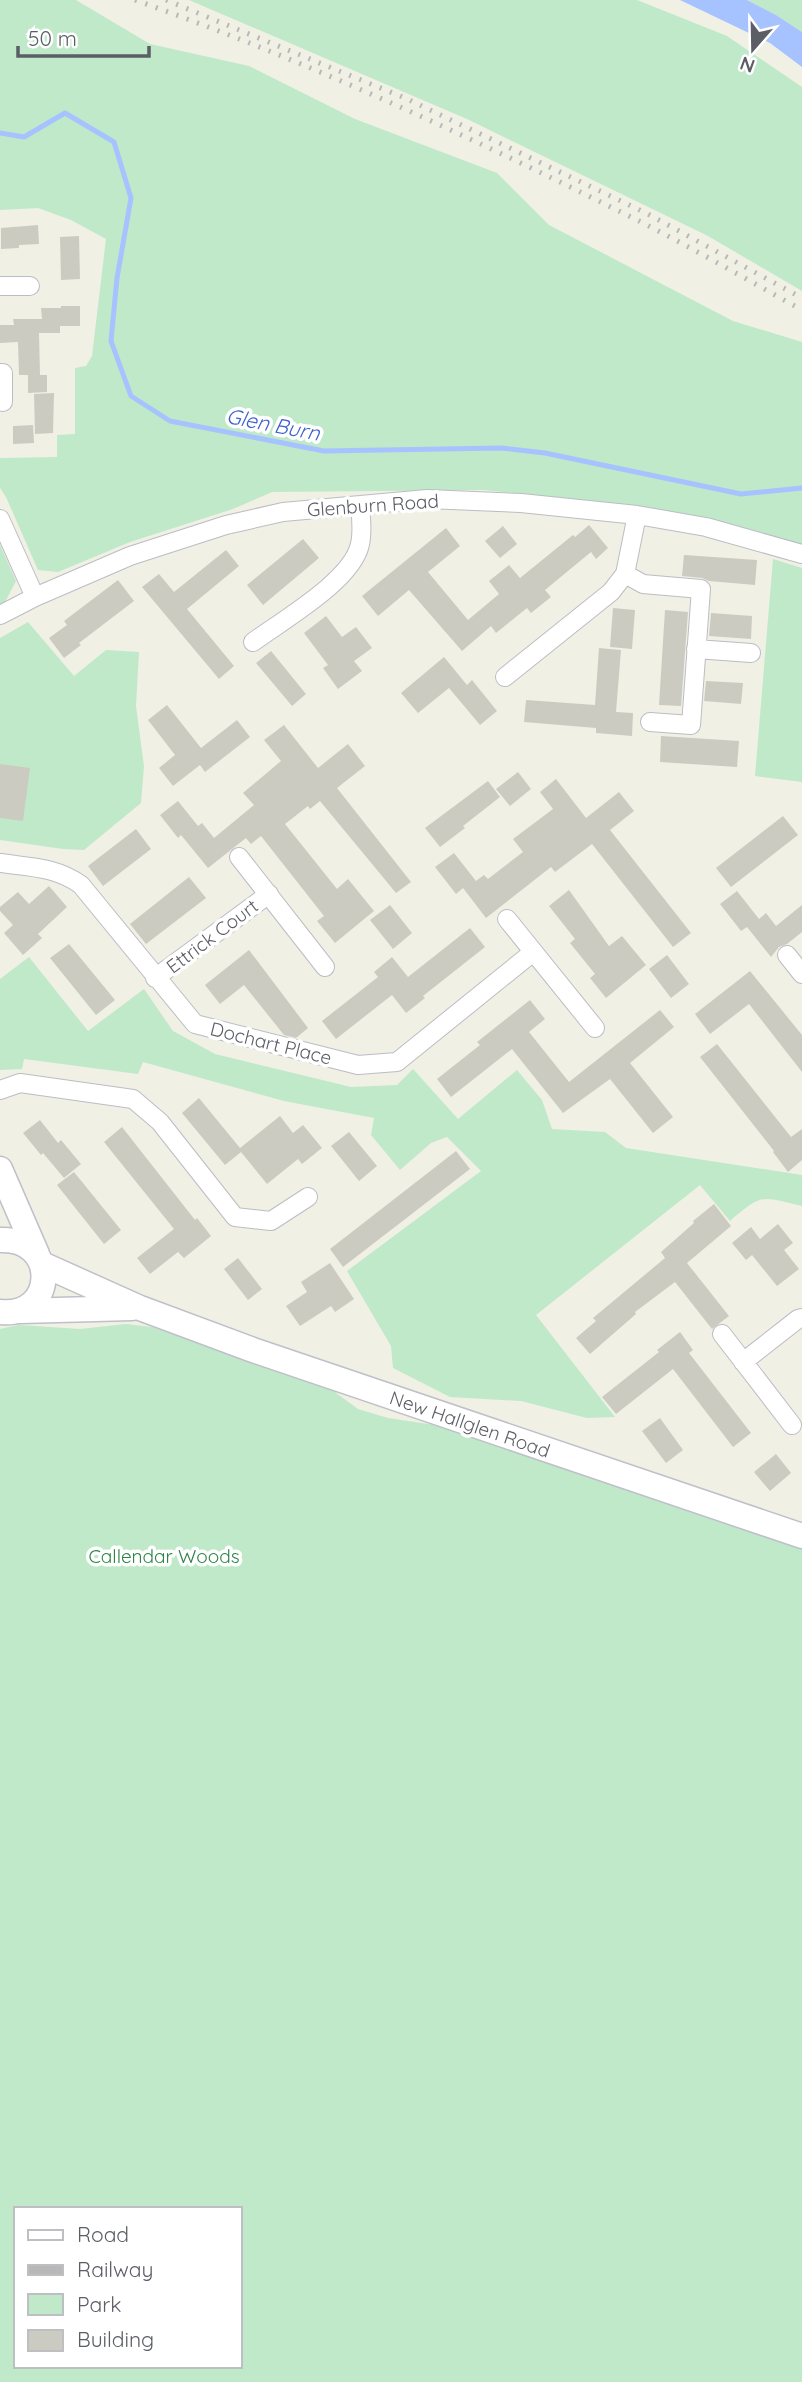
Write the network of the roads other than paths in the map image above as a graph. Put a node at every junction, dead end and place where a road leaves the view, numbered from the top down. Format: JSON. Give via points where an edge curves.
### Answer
{"nodes":[{"id":1,"x":0,"y":286,"type":"edge"},
{"id":2,"x":30,"y":286,"type":"dead end"},
{"id":3,"x":0,"y":373,"type":"edge"},
{"id":4,"x":3,"y":402,"type":"dead end"},
{"id":5,"x":360,"y":505,"type":"junction"},
{"id":6,"x":637,"y":515,"type":"junction"},
{"id":7,"x":0,"y":519,"type":"edge"},
{"id":8,"x":802,"y":554,"type":"edge"},
{"id":9,"x":625,"y":574,"type":"junction"},
{"id":10,"x":35,"y":597,"type":"junction"},
{"id":11,"x":0,"y":615,"type":"edge"},
{"id":12,"x":253,"y":642,"type":"dead end"},
{"id":13,"x":696,"y":649,"type":"junction"},
{"id":14,"x":751,"y":653,"type":"dead end"},
{"id":15,"x":505,"y":677,"type":"dead end"},
{"id":16,"x":650,"y":722,"type":"dead end"},
{"id":17,"x":239,"y":857,"type":"dead end"},
{"id":18,"x":0,"y":863,"type":"edge"},
{"id":19,"x":269,"y":894,"type":"junction"},
{"id":20,"x":507,"y":919,"type":"dead end"},
{"id":21,"x":532,"y":953,"type":"junction"},
{"id":22,"x":787,"y":955,"type":"dead end"},
{"id":23,"x":325,"y":967,"type":"dead end"},
{"id":24,"x":802,"y":974,"type":"edge"},
{"id":25,"x":155,"y":978,"type":"junction"},
{"id":26,"x":595,"y":1028,"type":"dead end"},
{"id":27,"x":0,"y":1090,"type":"edge"},
{"id":28,"x":4,"y":1177,"type":"edge"},
{"id":29,"x":308,"y":1197,"type":"dead end"},
{"id":30,"x":0,"y":1213,"type":"edge"},
{"id":31,"x":0,"y":1240,"type":"edge"},
{"id":32,"x":39,"y":1259,"type":"junction"},
{"id":33,"x":140,"y":1308,"type":"junction"},
{"id":34,"x":10,"y":1312,"type":"edge"},
{"id":35,"x":802,"y":1318,"type":"edge"},
{"id":36,"x":722,"y":1334,"type":"dead end"},
{"id":37,"x":743,"y":1362,"type":"junction"},
{"id":38,"x":792,"y":1425,"type":"dead end"},
{"id":39,"x":802,"y":1536,"type":"edge"}],
"edges":[{"from":1,"to":2,"type":"street"},
{"from":3,"to":4,"type":"street"},
{"from":5,"to":6,"type":"street","name":"Glenburn Road","via":[[427,499]]},
{"from":5,"to":10,"type":"street","name":"Glenburn Road","via":[[283,512],[226,525],[141,552]]},
{"from":5,"to":12,"type":"street","via":[[361,542],[355,558],[337,581]]},
{"from":6,"to":8,"type":"street","name":"Glenburn Road","via":[[706,527]]},
{"from":6,"to":9,"type":"street"},
{"from":7,"to":10,"type":"street"},
{"from":9,"to":13,"type":"street","via":[[643,584],[701,589]]},
{"from":9,"to":15,"type":"street","via":[[611,592]]},
{"from":10,"to":11,"type":"street","name":"Glenburn Road"},
{"from":13,"to":14,"type":"street"},
{"from":13,"to":16,"type":"street","via":[[691,725]]},
{"from":17,"to":19,"type":"street","name":"Ettrick Court"},
{"from":18,"to":25,"type":"street","name":"Dochart Place","via":[[68,875]]},
{"from":19,"to":23,"type":"street","name":"Ettrick Court"},
{"from":19,"to":25,"type":"street","name":"Ettrick Court"},
{"from":20,"to":21,"type":"street"},
{"from":21,"to":25,"type":"street","name":"Dochart Place","via":[[397,1062],[358,1065],[195,1024]]},
{"from":21,"to":26,"type":"street"},
{"from":22,"to":24,"type":"street"},
{"from":27,"to":29,"type":"street","via":[[20,1083],[133,1098],[160,1122],[235,1217],[271,1221]]},
{"from":28,"to":30,"type":"street"},
{"from":28,"to":32,"type":"street"},
{"from":31,"to":32,"type":"street","name":"New Hallglen Road","via":[[20,1242]]},
{"from":32,"to":33,"type":"street","name":"New Hallglen Road"},
{"from":32,"to":34,"type":"street","via":[[40,1294],[28,1307]]},
{"from":33,"to":34,"type":"street","name":"New Hallglen Road"},
{"from":33,"to":39,"type":"street","name":"New Hallglen Road"},
{"from":35,"to":37,"type":"street"},
{"from":36,"to":37,"type":"street"},
{"from":37,"to":38,"type":"street"}]}
